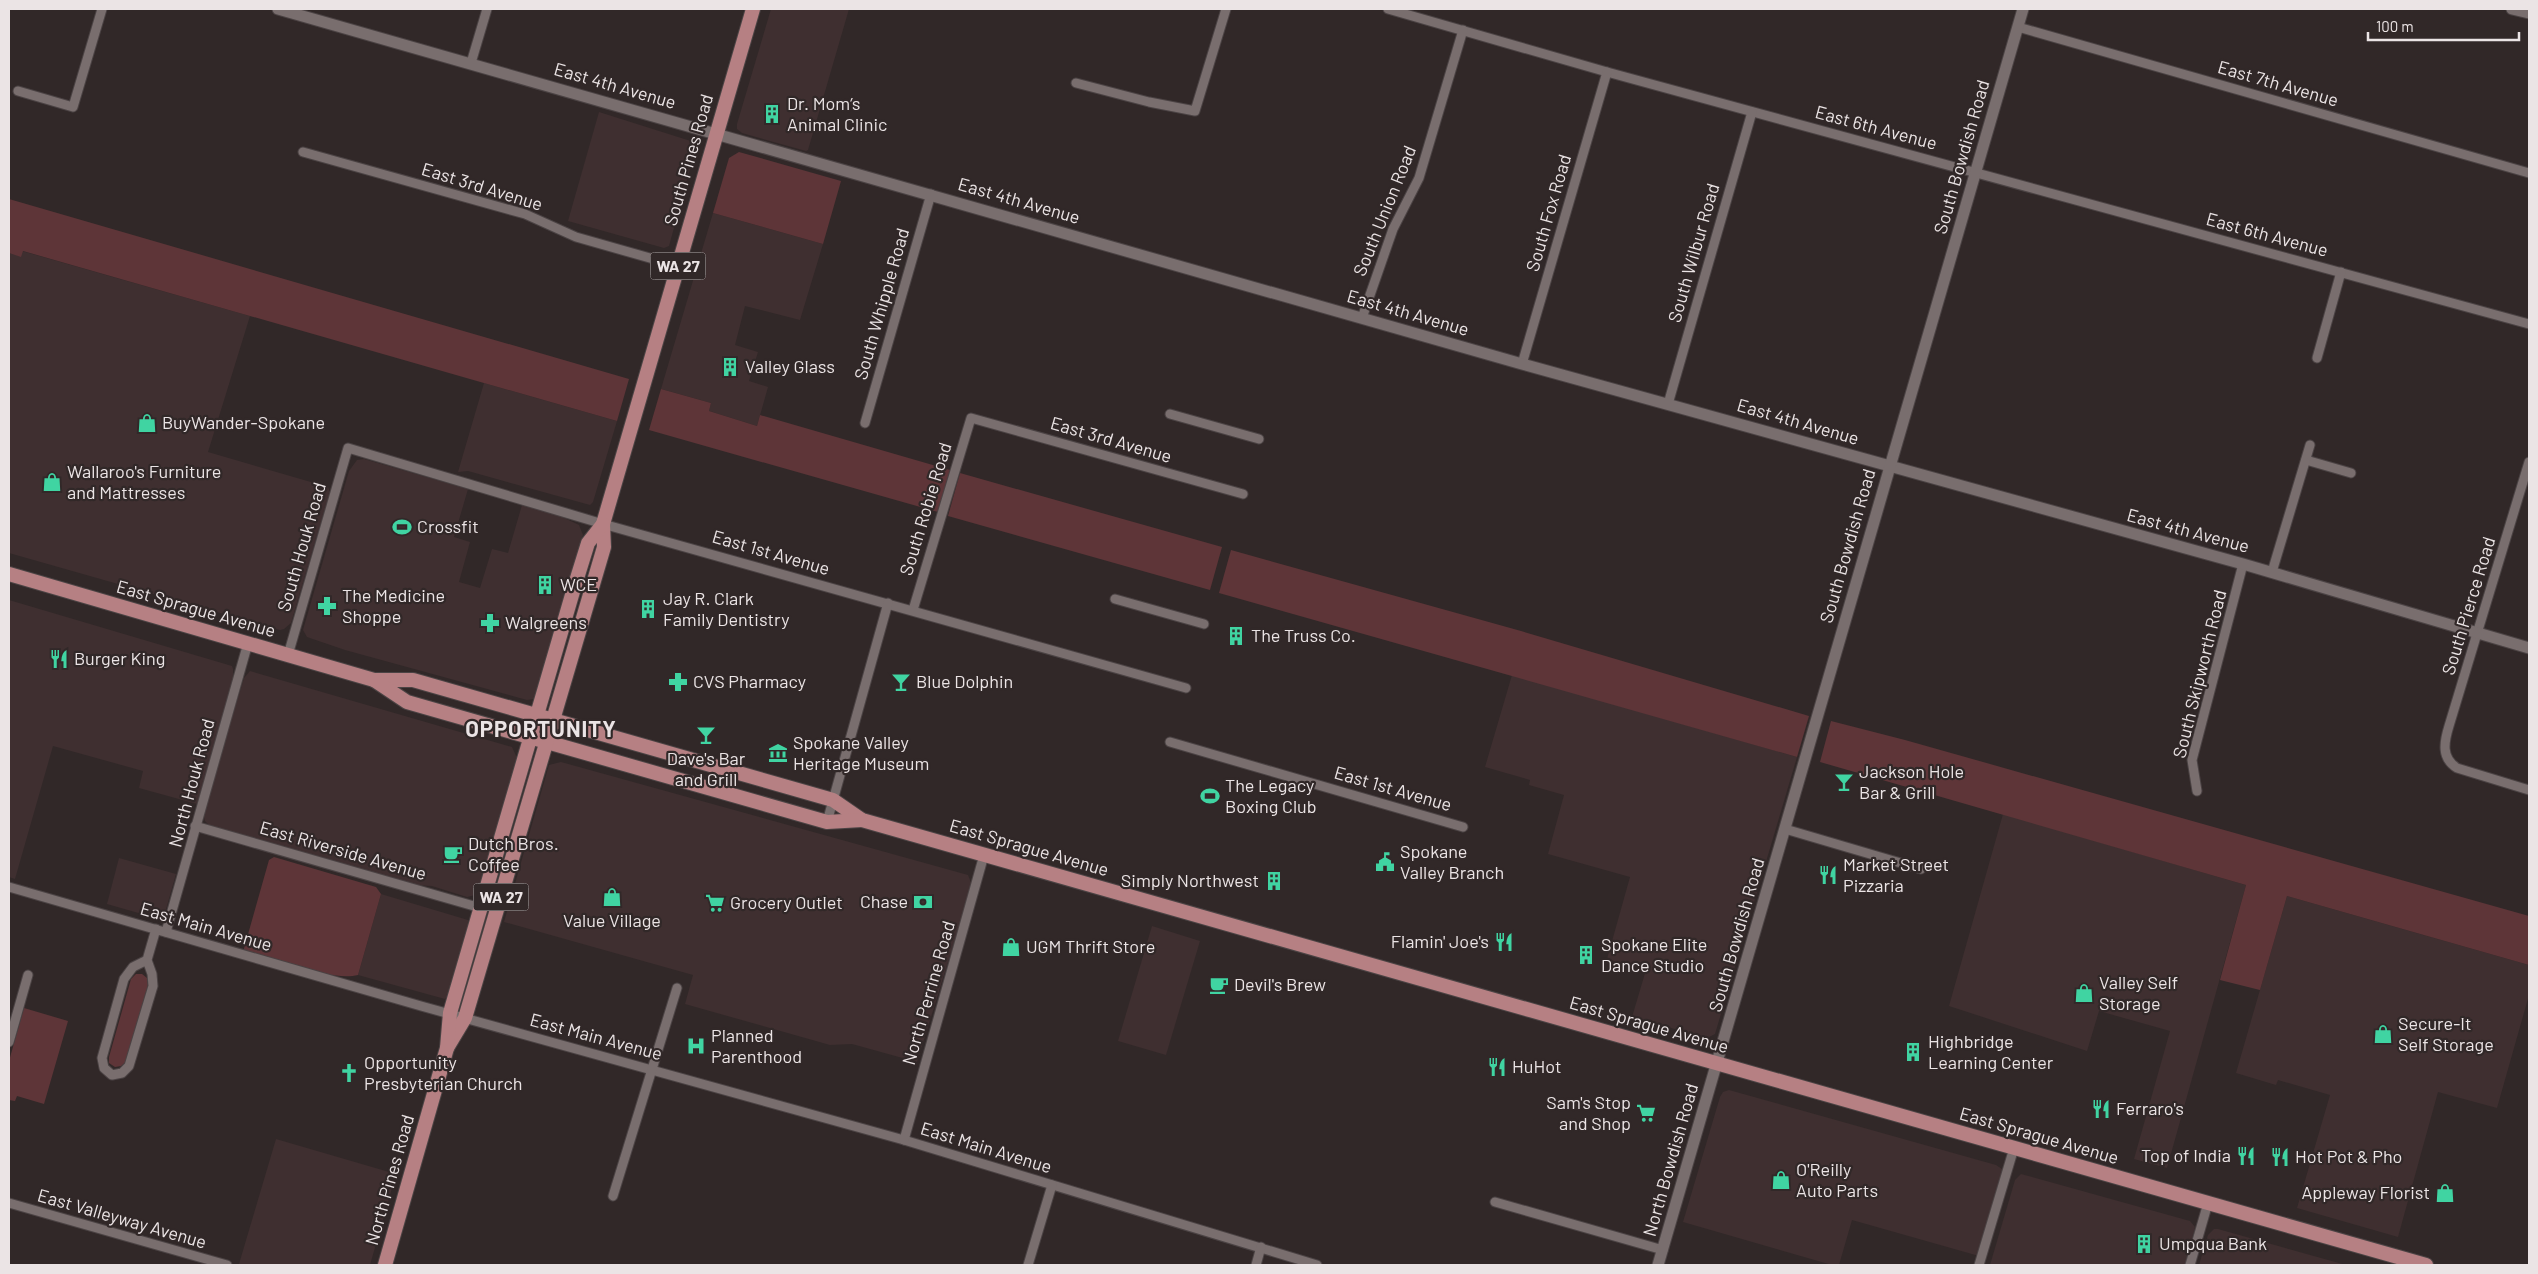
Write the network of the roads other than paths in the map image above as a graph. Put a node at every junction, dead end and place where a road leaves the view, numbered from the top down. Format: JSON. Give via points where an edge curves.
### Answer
{"nodes":[{"id":1,"x":102,"y":9,"type":"edge"},
{"id":2,"x":278,"y":9,"type":"edge"},
{"id":3,"x":486,"y":9,"type":"edge"},
{"id":4,"x":753,"y":9,"type":"edge"},
{"id":5,"x":1226,"y":9,"type":"edge"},
{"id":6,"x":1388,"y":9,"type":"edge"},
{"id":7,"x":2023,"y":9,"type":"edge"},
{"id":8,"x":2512,"y":9,"type":"edge"},
{"id":9,"x":2529,"y":13,"type":"edge"},
{"id":10,"x":2018,"y":27,"type":"junction"},
{"id":11,"x":1462,"y":30,"type":"junction"},
{"id":12,"x":471,"y":63,"type":"junction"},
{"id":13,"x":1607,"y":72,"type":"junction"},
{"id":14,"x":1076,"y":83,"type":"dead end"},
{"id":15,"x":18,"y":91,"type":"dead end"},
{"id":16,"x":1752,"y":112,"type":"junction"},
{"id":17,"x":716,"y":133,"type":"junction"},
{"id":18,"x":303,"y":152,"type":"dead end"},
{"id":19,"x":1975,"y":172,"type":"junction"},
{"id":20,"x":2529,"y":173,"type":"edge"},
{"id":21,"x":931,"y":194,"type":"junction"},
{"id":22,"x":678,"y":266,"type":"junction"},
{"id":23,"x":2341,"y":272,"type":"junction"},
{"id":24,"x":1362,"y":318,"type":"junction"},
{"id":25,"x":2529,"y":324,"type":"edge"},
{"id":26,"x":2317,"y":358,"type":"dead end"},
{"id":27,"x":1522,"y":364,"type":"junction"},
{"id":28,"x":1668,"y":404,"type":"junction"},
{"id":29,"x":1170,"y":414,"type":"dead end"},
{"id":30,"x":971,"y":418,"type":"joint"},
{"id":31,"x":865,"y":423,"type":"dead end"},
{"id":32,"x":1259,"y":439,"type":"dead end"},
{"id":33,"x":2310,"y":444,"type":"dead end"},
{"id":34,"x":348,"y":448,"type":"joint"},
{"id":35,"x":2306,"y":460,"type":"junction"},
{"id":36,"x":2529,"y":462,"type":"edge"},
{"id":37,"x":1889,"y":466,"type":"junction"},
{"id":38,"x":2351,"y":473,"type":"dead end"},
{"id":39,"x":2526,"y":482,"type":"edge"},
{"id":40,"x":1243,"y":494,"type":"dead end"},
{"id":41,"x":603,"y":524,"type":"junction"},
{"id":42,"x":2243,"y":564,"type":"junction"},
{"id":43,"x":2272,"y":572,"type":"junction"},
{"id":44,"x":9,"y":574,"type":"edge"},
{"id":45,"x":1114,"y":599,"type":"dead end"},
{"id":46,"x":888,"y":603,"type":"junction"},
{"id":47,"x":913,"y":610,"type":"junction"},
{"id":48,"x":1204,"y":624,"type":"dead end"},
{"id":49,"x":2478,"y":633,"type":"junction"},
{"id":50,"x":248,"y":643,"type":"junction"},
{"id":51,"x":2529,"y":648,"type":"edge"},
{"id":52,"x":288,"y":655,"type":"junction"},
{"id":53,"x":374,"y":680,"type":"junction"},
{"id":54,"x":1186,"y":688,"type":"dead end"},
{"id":55,"x":537,"y":715,"type":"junction"},
{"id":56,"x":553,"y":720,"type":"junction"},
{"id":57,"x":530,"y":739,"type":"junction"},
{"id":58,"x":1170,"y":742,"type":"dead end"},
{"id":59,"x":546,"y":743,"type":"junction"},
{"id":60,"x":2529,"y":790,"type":"edge"},
{"id":61,"x":2197,"y":791,"type":"dead end"},
{"id":62,"x":833,"y":800,"type":"junction"},
{"id":63,"x":862,"y":820,"type":"junction"},
{"id":64,"x":827,"y":822,"type":"junction"},
{"id":65,"x":195,"y":826,"type":"junction"},
{"id":66,"x":1463,"y":827,"type":"dead end"},
{"id":67,"x":1785,"y":829,"type":"junction"},
{"id":68,"x":984,"y":855,"type":"junction"},
{"id":69,"x":1921,"y":869,"type":"dead end"},
{"id":70,"x":9,"y":887,"type":"edge"},
{"id":71,"x":481,"y":908,"type":"junction"},
{"id":72,"x":156,"y":930,"type":"junction"},
{"id":73,"x":166,"y":932,"type":"junction"},
{"id":74,"x":147,"y":960,"type":"junction"},
{"id":75,"x":28,"y":975,"type":"dead end"},
{"id":76,"x":677,"y":988,"type":"dead end"},
{"id":77,"x":450,"y":1014,"type":"junction"},
{"id":78,"x":465,"y":1018,"type":"junction"},
{"id":79,"x":9,"y":1042,"type":"edge"},
{"id":80,"x":447,"y":1048,"type":"junction"},
{"id":81,"x":1718,"y":1064,"type":"junction"},
{"id":82,"x":653,"y":1069,"type":"junction"},
{"id":83,"x":904,"y":1140,"type":"junction"},
{"id":84,"x":2014,"y":1148,"type":"junction"},
{"id":85,"x":1052,"y":1185,"type":"junction"},
{"id":86,"x":613,"y":1196,"type":"dead end"},
{"id":87,"x":1495,"y":1202,"type":"dead end"},
{"id":88,"x":9,"y":1203,"type":"edge"},
{"id":89,"x":2208,"y":1203,"type":"junction"},
{"id":90,"x":1261,"y":1247,"type":"junction"},
{"id":91,"x":1663,"y":1250,"type":"junction"},
{"id":92,"x":227,"y":1265,"type":"edge"},
{"id":93,"x":384,"y":1265,"type":"edge"},
{"id":94,"x":1028,"y":1265,"type":"edge"},
{"id":95,"x":1256,"y":1265,"type":"edge"},
{"id":96,"x":1317,"y":1265,"type":"edge"},
{"id":97,"x":1658,"y":1265,"type":"edge"},
{"id":98,"x":1979,"y":1265,"type":"edge"},
{"id":99,"x":2190,"y":1265,"type":"edge"},
{"id":100,"x":2426,"y":1265,"type":"edge"}],
"edges":[{"from":1,"to":15,"type":"street","via":[[73,107]]},
{"from":2,"to":12,"type":"street","name":"East 4th Avenue"},
{"from":3,"to":12,"type":"street"},
{"from":4,"to":17,"type":"main road","name":"South Pines Road","number":"WA 27"},
{"from":5,"to":14,"type":"street","via":[[1196,111]]},
{"from":6,"to":11,"type":"street","name":"East 6th Avenue"},
{"from":7,"to":10,"type":"street","name":"South Bowdish Road"},
{"from":8,"to":9,"type":"street"},
{"from":10,"to":19,"type":"street","name":"South Bowdish Road"},
{"from":10,"to":20,"type":"street","name":"East 7th Avenue"},
{"from":11,"to":13,"type":"street","name":"East 6th Avenue"},
{"from":11,"to":24,"type":"street","name":"South Union Road","via":[[1419,178],[1392,229]]},
{"from":12,"to":17,"type":"street","name":"East 4th Avenue"},
{"from":13,"to":16,"type":"street","name":"East 6th Avenue"},
{"from":13,"to":27,"type":"street","name":"South Fox Road"},
{"from":16,"to":19,"type":"street","name":"East 6th Avenue"},
{"from":16,"to":28,"type":"street","name":"South Wilbur Road"},
{"from":17,"to":21,"type":"street","name":"East 4th Avenue"},
{"from":17,"to":22,"type":"main road","name":"South Pines Road","number":"WA 27"},
{"from":18,"to":22,"type":"street","name":"East 3rd Avenue","via":[[526,214],[576,237]]},
{"from":19,"to":23,"type":"street","name":"East 6th Avenue"},
{"from":19,"to":37,"type":"street","name":"South Bowdish Road"},
{"from":21,"to":24,"type":"street","name":"East 4th Avenue"},
{"from":21,"to":31,"type":"street","name":"South Whipple Road"},
{"from":22,"to":41,"type":"main road","name":"South Pines Road","number":"WA 27"},
{"from":23,"to":25,"type":"street","name":"East 6th Avenue"},
{"from":23,"to":26,"type":"street"},
{"from":24,"to":27,"type":"street","name":"East 4th Avenue"},
{"from":27,"to":28,"type":"street","name":"East 4th Avenue"},
{"from":28,"to":37,"type":"street","name":"East 4th Avenue"},
{"from":29,"to":32,"type":"street"},
{"from":30,"to":40,"type":"street","name":"East 3rd Avenue"},
{"from":30,"to":47,"type":"street","name":"South Robie Road"},
{"from":33,"to":35,"type":"street"},
{"from":34,"to":41,"type":"street","name":"East 1st Avenue"},
{"from":34,"to":52,"type":"street","name":"South Houk Road"},
{"from":35,"to":38,"type":"street"},
{"from":35,"to":43,"type":"street"},
{"from":36,"to":39,"type":"street","name":"South Pierce Road"},
{"from":37,"to":42,"type":"street","name":"East 4th Avenue"},
{"from":37,"to":67,"type":"street","name":"South Bowdish Road"},
{"from":39,"to":49,"type":"street","name":"South Pierce Road"},
{"from":41,"to":46,"type":"street","name":"East 1st Avenue"},
{"from":41,"to":55,"type":"main road","name":"South Pines Road","number":"WA 27","via":[[588,543]]},
{"from":41,"to":56,"type":"main road","name":"South Pines Road","number":"WA 27","via":[[604,547]]},
{"from":42,"to":43,"type":"street","name":"East 4th Avenue"},
{"from":42,"to":61,"type":"street","name":"South Skipworth Road","via":[[2192,760]]},
{"from":43,"to":49,"type":"street","name":"East 4th Avenue"},
{"from":44,"to":50,"type":"main road","name":"East Sprague Avenue"},
{"from":45,"to":48,"type":"street"},
{"from":46,"to":47,"type":"street","name":"East 1st Avenue"},
{"from":46,"to":62,"type":"street"},
{"from":47,"to":54,"type":"street","name":"East 1st Avenue"},
{"from":49,"to":51,"type":"street","name":"East 4th Avenue"},
{"from":49,"to":60,"type":"street","name":"South Pierce Road","via":[[2445,738],[2447,760],[2464,771]]},
{"from":50,"to":52,"type":"main road","name":"East Sprague Avenue"},
{"from":50,"to":65,"type":"street","name":"North Houk Road"},
{"from":52,"to":53,"type":"main road","name":"East Sprague Avenue"},
{"from":53,"to":55,"type":"main road","name":"East Sprague Avenue","via":[[413,680]]},
{"from":53,"to":57,"type":"main road","name":"East Sprague Avenue","via":[[407,702]]},
{"from":55,"to":56,"type":"main road","name":"East Sprague Avenue"},
{"from":55,"to":57,"type":"main road","name":"South Pines Road","number":"WA 27"},
{"from":56,"to":59,"type":"main road","name":"South Pines Road","number":"WA 27"},
{"from":56,"to":62,"type":"main road","name":"East Sprague Avenue"},
{"from":57,"to":59,"type":"main road","name":"East Sprague Avenue"},
{"from":57,"to":71,"type":"main road","name":"North Pines Road","number":"WA 27"},
{"from":58,"to":66,"type":"street","name":"East 1st Avenue"},
{"from":59,"to":64,"type":"main road","name":"East Sprague Avenue"},
{"from":59,"to":78,"type":"main road","name":"North Pines Road","number":"WA 27"},
{"from":62,"to":63,"type":"main road","name":"East Sprague Avenue"},
{"from":62,"to":64,"type":"street"},
{"from":63,"to":64,"type":"main road","name":"East Sprague Avenue"},
{"from":63,"to":68,"type":"main road","name":"East Sprague Avenue"},
{"from":65,"to":71,"type":"street","name":"East Riverside Avenue"},
{"from":65,"to":73,"type":"street","name":"North Houk Road"},
{"from":67,"to":69,"type":"street"},
{"from":67,"to":81,"type":"street","name":"South Bowdish Road"},
{"from":68,"to":81,"type":"main road","name":"East Sprague Avenue"},
{"from":68,"to":83,"type":"street","name":"North Perrine Road"},
{"from":70,"to":72,"type":"street","name":"East Main Avenue"},
{"from":71,"to":77,"type":"main road","name":"North Pines Road","number":"WA 27"},
{"from":72,"to":73,"type":"street","name":"East Main Avenue"},
{"from":72,"to":74,"type":"street"},
{"from":73,"to":77,"type":"street","name":"East Main Avenue"},
{"from":74,"to":74,"type":"street","via":[[153,986],[129,1066],[122,1073],[112,1075],[104,1068],[102,1058],[124,979],[133,967]]},
{"from":75,"to":79,"type":"street"},
{"from":76,"to":82,"type":"street"},
{"from":77,"to":78,"type":"street","name":"East Main Avenue"},
{"from":77,"to":80,"type":"main road","name":"North Pines Road","number":"WA 27"},
{"from":78,"to":80,"type":"main road","name":"North Pines Road","number":"WA 27"},
{"from":78,"to":82,"type":"street","name":"East Main Avenue"},
{"from":80,"to":93,"type":"main road","name":"North Pines Road","number":"WA 27"},
{"from":81,"to":84,"type":"main road","name":"East Sprague Avenue"},
{"from":81,"to":91,"type":"street","name":"North Bowdish Road"},
{"from":82,"to":83,"type":"street","name":"East Main Avenue"},
{"from":82,"to":86,"type":"street"},
{"from":83,"to":85,"type":"street","name":"East Main Avenue"},
{"from":84,"to":89,"type":"main road","name":"East Sprague Avenue"},
{"from":84,"to":98,"type":"street"},
{"from":85,"to":90,"type":"street","name":"East Main Avenue"},
{"from":85,"to":94,"type":"street"},
{"from":87,"to":91,"type":"street"},
{"from":88,"to":92,"type":"street","name":"East Valleyway Avenue"},
{"from":89,"to":99,"type":"street"},
{"from":89,"to":100,"type":"main road","name":"East Sprague Avenue"},
{"from":90,"to":95,"type":"street"},
{"from":90,"to":96,"type":"street","name":"East Main Avenue"},
{"from":91,"to":97,"type":"street","name":"North Bowdish Road"}]}
